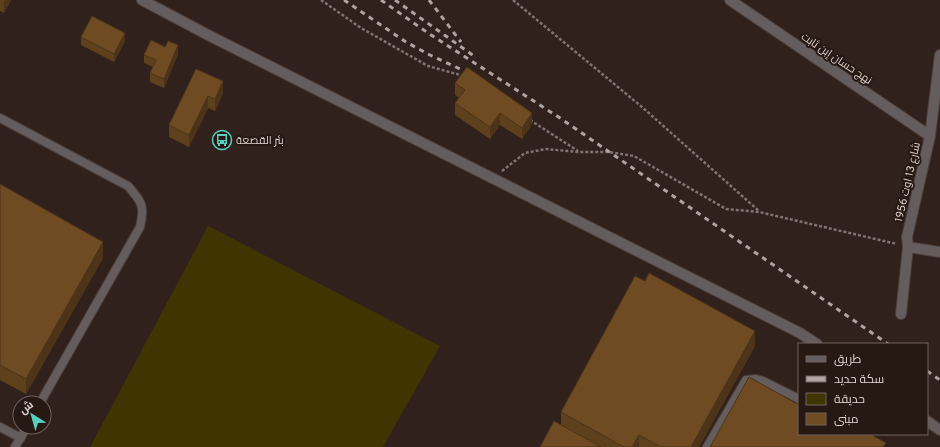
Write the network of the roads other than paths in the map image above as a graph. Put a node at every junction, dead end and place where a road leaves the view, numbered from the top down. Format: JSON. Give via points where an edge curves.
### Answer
{"nodes":[{"id":1,"x":142,"y":0,"type":"edge"},
{"id":2,"x":730,"y":0,"type":"edge"},
{"id":3,"x":940,"y":55,"type":"edge"},
{"id":4,"x":0,"y":118,"type":"edge"},
{"id":5,"x":930,"y":136,"type":"junction"},
{"id":6,"x":908,"y":247,"type":"junction"},
{"id":7,"x":940,"y":252,"type":"edge"},
{"id":8,"x":901,"y":314,"type":"dead end"},
{"id":9,"x":815,"y":343,"type":"edge"},
{"id":10,"x":45,"y":395,"type":"edge"},
{"id":11,"x":798,"y":398,"type":"edge"},
{"id":12,"x":928,"y":422,"type":"edge"},
{"id":13,"x":0,"y":427,"type":"edge"},
{"id":14,"x":940,"y":430,"type":"edge"},
{"id":15,"x":23,"y":435,"type":"edge"},
{"id":16,"x":21,"y":438,"type":"junction"},
{"id":17,"x":16,"y":447,"type":"edge"},
{"id":18,"x":707,"y":447,"type":"edge"}],
"edges":[{"from":1,"to":9,"type":"street"},
{"from":2,"to":5,"type":"street","name":"نهج حسان إبن ثابت"},
{"from":3,"to":5,"type":"street","name":"شارع 13 اوت 1956"},
{"from":4,"to":10,"type":"lane","via":[[128,186],[139,199],[143,213],[140,227]]},
{"from":5,"to":6,"type":"street","name":"شارع 13 اوت 1956","via":[[907,238]]},
{"from":6,"to":7,"type":"street"},
{"from":6,"to":8,"type":"street","name":"شارع 13 اوت 1956"},
{"from":11,"to":18,"type":"lane","via":[[763,381],[746,380]]},
{"from":12,"to":14,"type":"street"},
{"from":13,"to":16,"type":"lane"},
{"from":15,"to":16,"type":"lane"},
{"from":16,"to":17,"type":"lane"}]}
